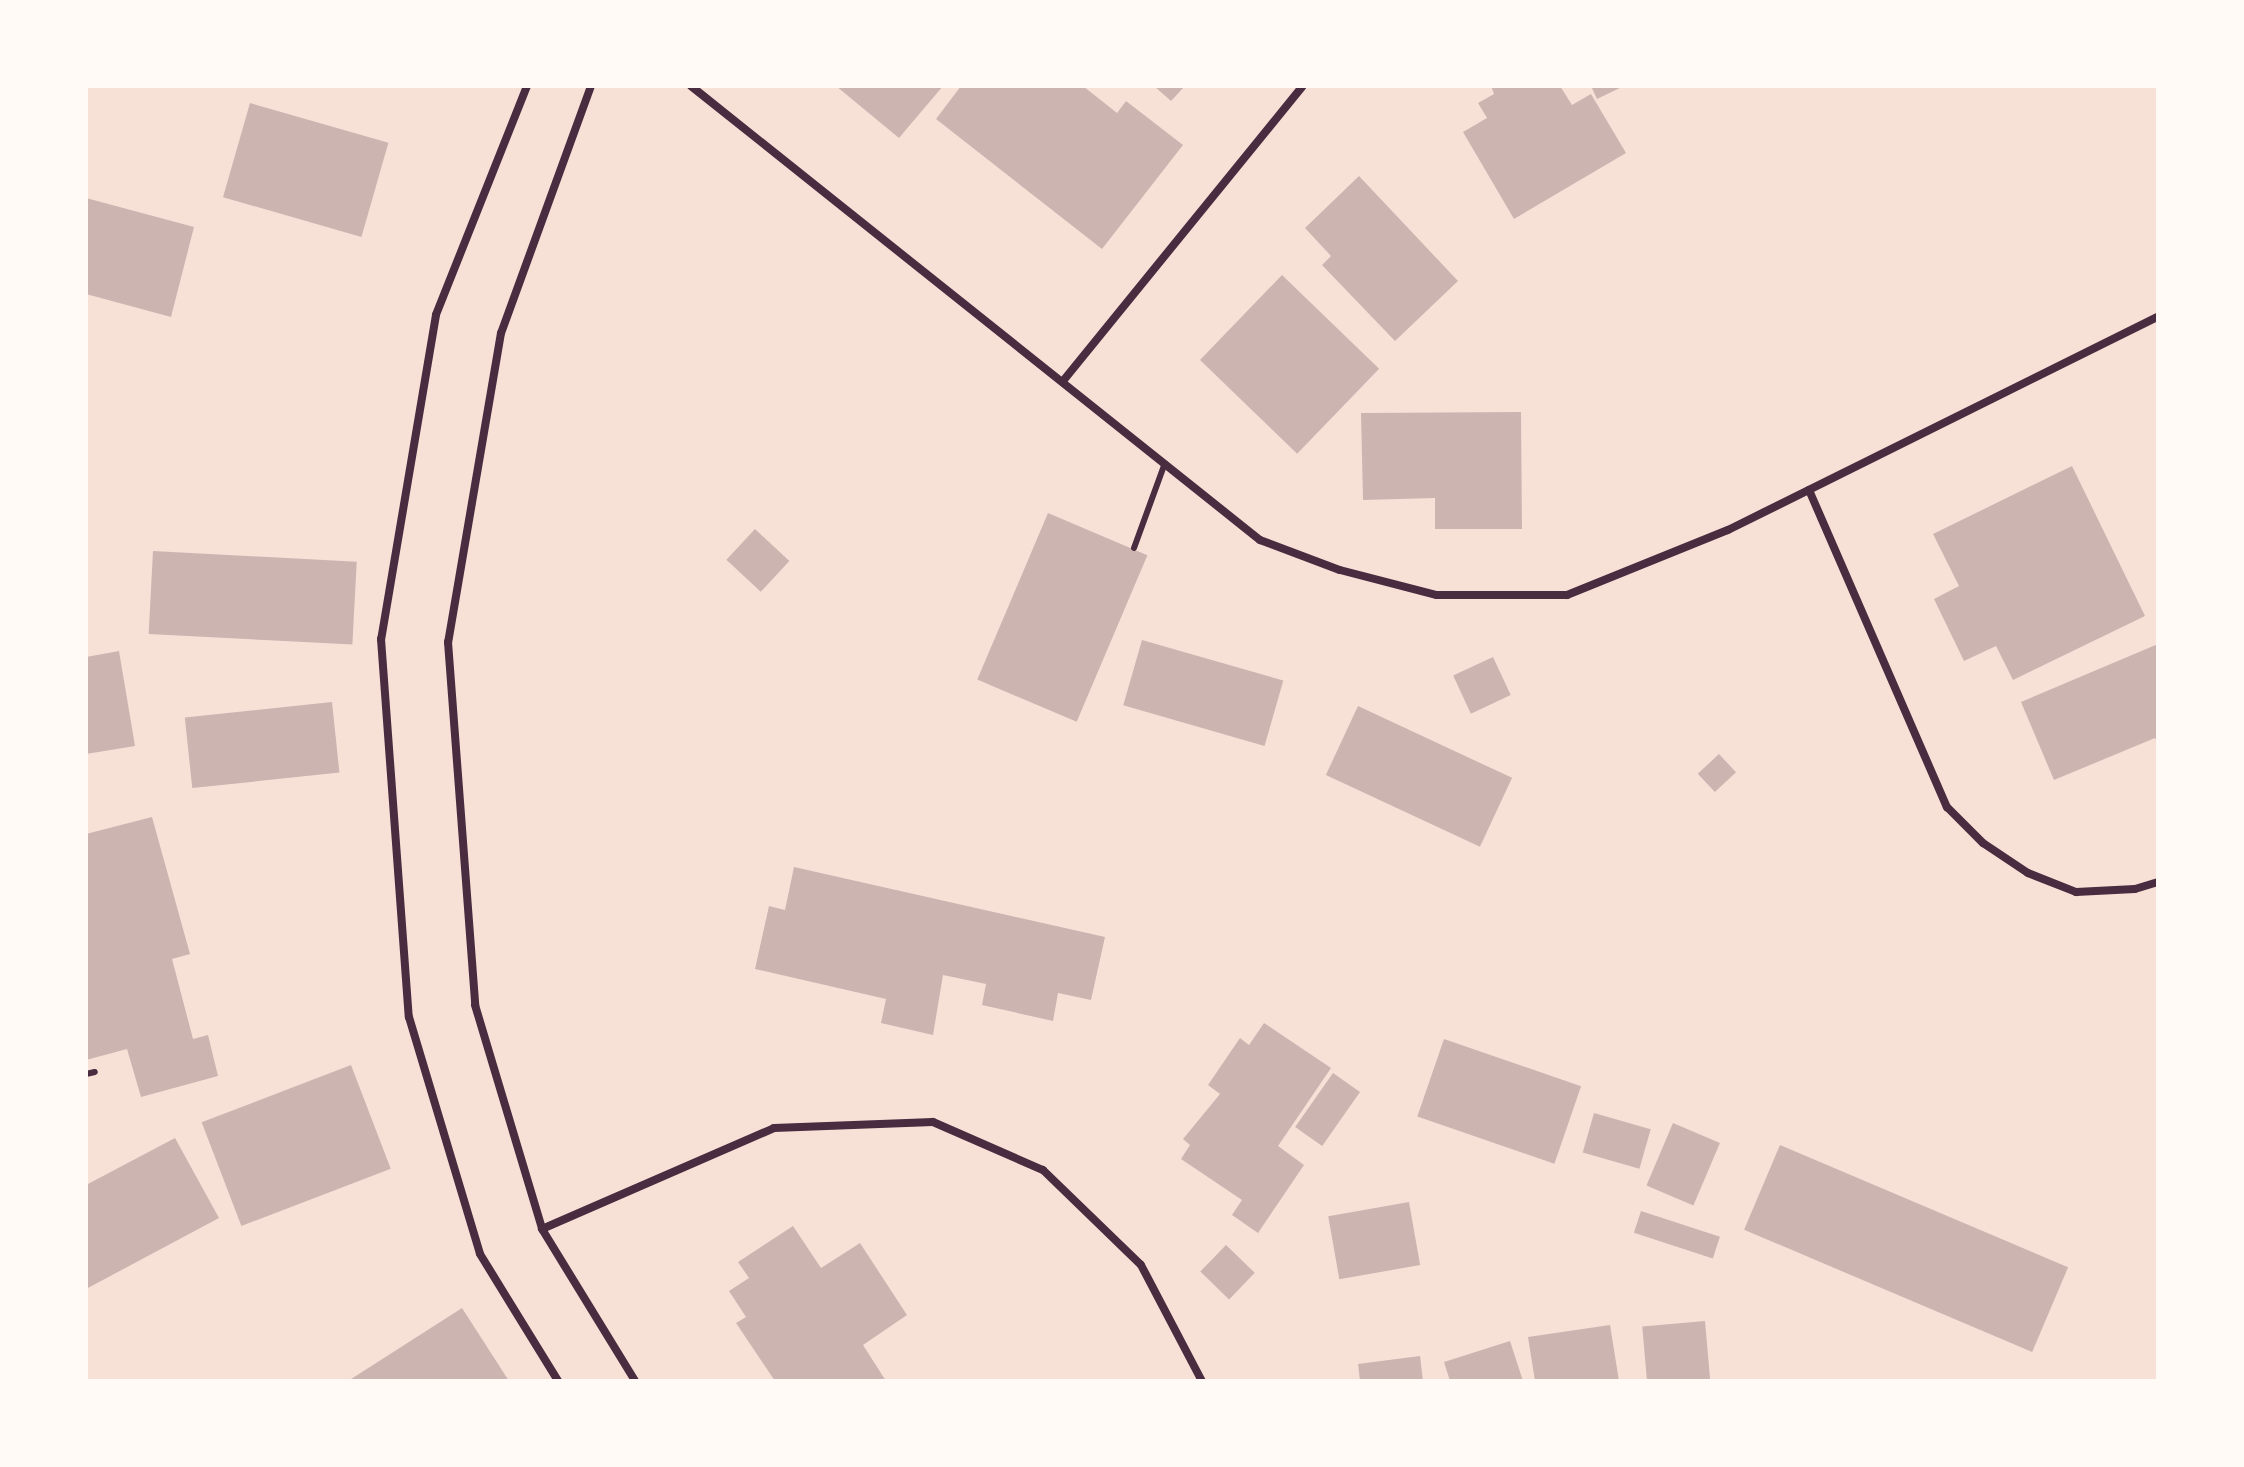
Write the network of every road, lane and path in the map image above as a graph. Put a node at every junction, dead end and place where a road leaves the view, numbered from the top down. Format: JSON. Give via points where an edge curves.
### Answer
{"nodes":[{"id":1,"x":527,"y":86,"type":"edge"},
{"id":2,"x":591,"y":86,"type":"edge"},
{"id":3,"x":691,"y":86,"type":"edge"},
{"id":4,"x":1303,"y":86,"type":"edge"},
{"id":5,"x":2158,"y":317,"type":"edge"},
{"id":6,"x":1063,"y":381,"type":"junction"},
{"id":7,"x":1165,"y":463,"type":"junction"},
{"id":8,"x":1809,"y":490,"type":"junction"},
{"id":9,"x":1134,"y":548,"type":"dead end"},
{"id":10,"x":2158,"y":882,"type":"edge"},
{"id":11,"x":95,"y":1072,"type":"dead end"},
{"id":12,"x":86,"y":1074,"type":"edge"},
{"id":13,"x":542,"y":1229,"type":"junction"},
{"id":14,"x":558,"y":1381,"type":"edge"},
{"id":15,"x":635,"y":1381,"type":"edge"},
{"id":16,"x":1202,"y":1381,"type":"edge"}],
"edges":[{"from":1,"to":14,"type":"street","via":[[436,315],[381,639],[409,1017],[480,1254]]},
{"from":2,"to":13,"type":"street","via":[[501,333],[448,642],[475,1005]]},
{"from":3,"to":6,"type":"street"},
{"from":4,"to":6,"type":"street"},
{"from":5,"to":8,"type":"street"},
{"from":6,"to":7,"type":"street"},
{"from":7,"to":8,"type":"street","via":[[1260,540],[1340,570],[1437,595],[1567,595],[1728,530]]},
{"from":7,"to":9,"type":"lane"},
{"from":8,"to":10,"type":"street","via":[[1947,807],[1983,843],[2028,873],[2076,892],[2135,889]]},
{"from":11,"to":12,"type":"lane"},
{"from":13,"to":15,"type":"street"},
{"from":13,"to":16,"type":"street","via":[[774,1128],[933,1122],[1043,1170],[1141,1265]]}]}
